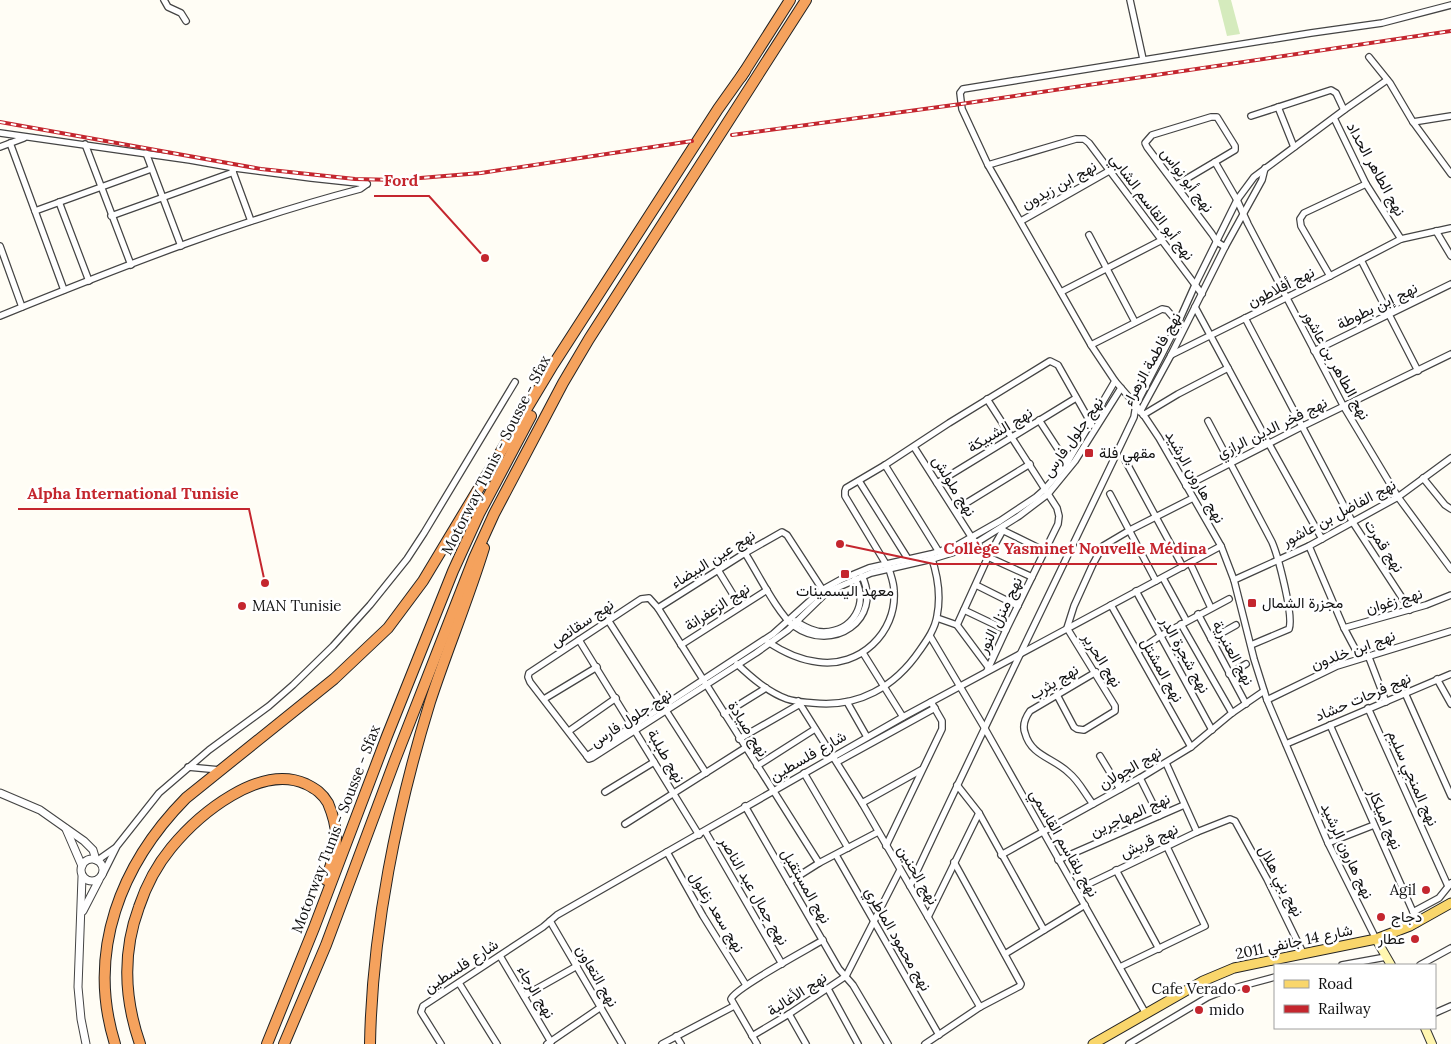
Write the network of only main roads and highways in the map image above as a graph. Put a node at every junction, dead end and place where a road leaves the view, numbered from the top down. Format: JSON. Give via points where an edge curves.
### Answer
{"nodes":[{"id":1,"x":790,"y":0,"type":"edge"},
{"id":2,"x":806,"y":0,"type":"edge"},
{"id":3,"x":744,"y":71,"type":"junction"},
{"id":4,"x":494,"y":514,"type":"junction"},
{"id":5,"x":1451,"y":903,"type":"edge"},
{"id":6,"x":314,"y":928,"type":"junction"},
{"id":7,"x":1376,"y":939,"type":"junction"},
{"id":8,"x":1390,"y":964,"type":"edge"},
{"id":9,"x":1425,"y":1029,"type":"edge"},
{"id":10,"x":1095,"y":1043,"type":"edge"},
{"id":11,"x":115,"y":1044,"type":"edge"},
{"id":12,"x":140,"y":1044,"type":"edge"},
{"id":13,"x":266,"y":1044,"type":"edge"},
{"id":14,"x":284,"y":1044,"type":"edge"},
{"id":15,"x":370,"y":1044,"type":"edge"},
{"id":16,"x":1432,"y":1044,"type":"edge"}],
"edges":[{"from":1,"to":3,"type":"highway","name":"Motorway Tunis - Sousse - Sfax"},
{"from":2,"to":4,"type":"highway","name":"Motorway Tunis - Sousse - Sfax","via":[[589,339]]},
{"from":3,"to":6,"type":"highway","name":"Motorway Tunis - Sousse - Sfax","via":[[563,357],[479,514],[387,736]]},
{"from":3,"to":11,"type":"highway","via":[[554,365],[423,581],[393,622],[334,680],[186,798],[144,848],[123,887],[110,927],[106,1002]]},
{"from":4,"to":14,"type":"highway","via":[[446,627],[326,945]]},
{"from":4,"to":15,"type":"highway","via":[[430,702],[405,795],[380,923]]},
{"from":5,"to":7,"type":"main road","name":"شارع 14 جانفي 2011","via":[[1418,923]]},
{"from":6,"to":12,"type":"highway","via":[[336,840],[332,811],[325,797],[318,789],[286,778],[249,787],[216,806],[183,834],[160,863],[136,915],[128,958],[127,992]]},
{"from":6,"to":13,"type":"highway","name":"Motorway Tunis - Sousse - Sfax"},
{"from":7,"to":8,"type":"main road"},
{"from":7,"to":10,"type":"main road","name":"شارع 14 جانفي 2011","via":[[1234,968],[1204,981]]},
{"from":9,"to":16,"type":"main road"}]}
